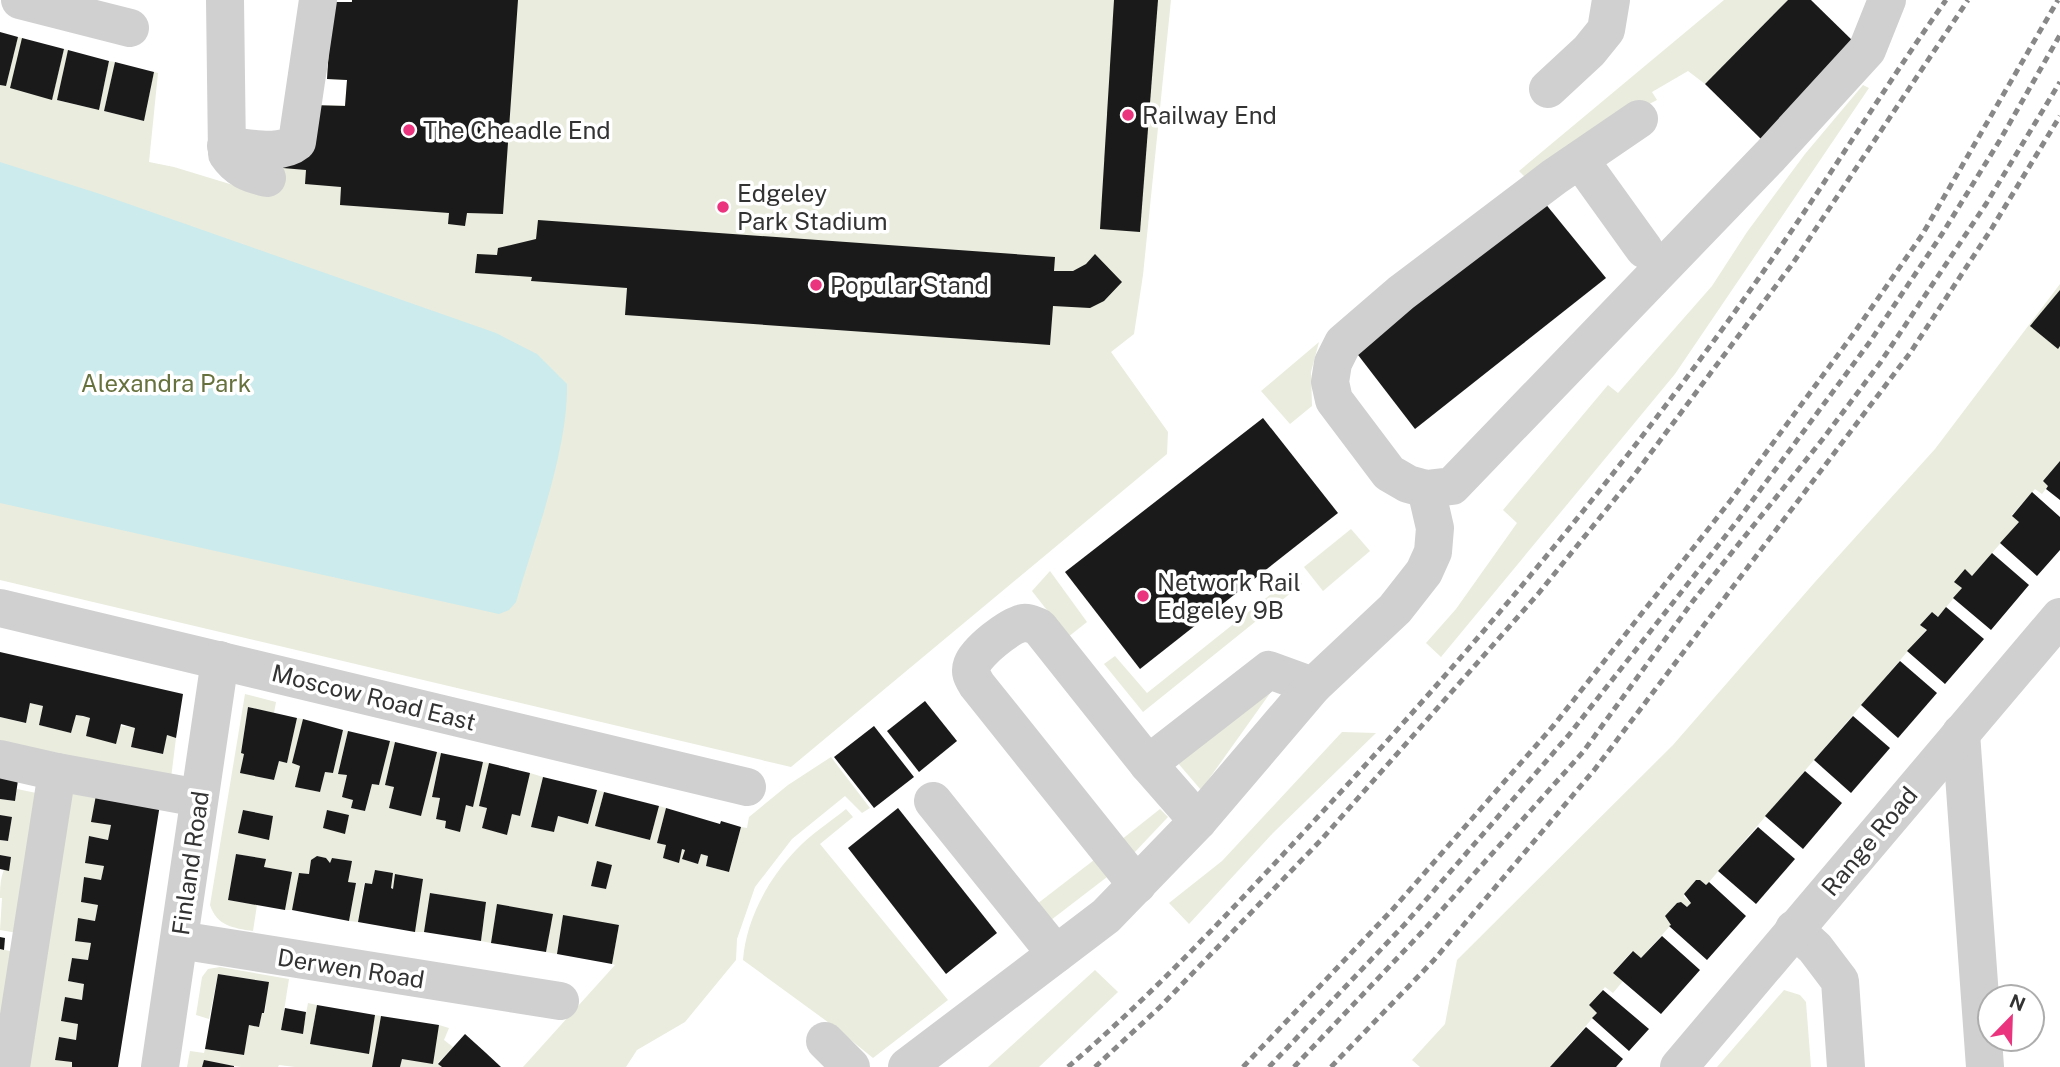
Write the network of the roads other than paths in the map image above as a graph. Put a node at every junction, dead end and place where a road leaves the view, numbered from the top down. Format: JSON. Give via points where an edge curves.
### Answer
{"nodes":[{"id":1,"x":20,"y":0,"type":"edge"},
{"id":2,"x":225,"y":0,"type":"edge"},
{"id":3,"x":318,"y":0,"type":"edge"},
{"id":4,"x":1611,"y":0,"type":"edge"},
{"id":5,"x":1887,"y":0,"type":"edge"},
{"id":6,"x":130,"y":28,"type":"dead end"},
{"id":7,"x":1548,"y":89,"type":"dead end"},
{"id":8,"x":1639,"y":119,"type":"dead end"},
{"id":9,"x":226,"y":146,"type":"junction"},
{"id":10,"x":1580,"y":160,"type":"junction"},
{"id":11,"x":267,"y":178,"type":"dead end"},
{"id":12,"x":1643,"y":249,"type":"dead end"},
{"id":13,"x":1426,"y":489,"type":"junction"},
{"id":14,"x":0,"y":608,"type":"edge"},
{"id":15,"x":2060,"y":617,"type":"edge"},
{"id":16,"x":219,"y":660,"type":"junction"},
{"id":17,"x":1313,"y":686,"type":"junction"},
{"id":18,"x":1961,"y":733,"type":"junction"},
{"id":19,"x":0,"y":759,"type":"edge"},
{"id":20,"x":1148,"y":764,"type":"junction"},
{"id":21,"x":57,"y":772,"type":"junction"},
{"id":22,"x":747,"y":787,"type":"dead end"},
{"id":23,"x":199,"y":798,"type":"junction"},
{"id":24,"x":933,"y":801,"type":"dead end"},
{"id":25,"x":1198,"y":821,"type":"junction"},
{"id":26,"x":1137,"y":885,"type":"junction"},
{"id":27,"x":1794,"y":929,"type":"junction"},
{"id":28,"x":179,"y":940,"type":"junction"},
{"id":29,"x":1056,"y":954,"type":"junction"},
{"id":30,"x":535,"y":1003,"type":"dead end"},
{"id":31,"x":11,"y":1067,"type":"edge"},
{"id":32,"x":160,"y":1067,"type":"edge"},
{"id":33,"x":907,"y":1067,"type":"edge"},
{"id":34,"x":1679,"y":1067,"type":"edge"},
{"id":35,"x":1846,"y":1067,"type":"edge"},
{"id":36,"x":1985,"y":1067,"type":"edge"}],
"edges":[{"from":1,"to":6,"type":"street"},
{"from":2,"to":9,"type":"street"},
{"from":3,"to":9,"type":"street","via":[[297,142],[277,149]]},
{"from":4,"to":7,"type":"street","via":[[1606,30]]},
{"from":5,"to":13,"type":"street","via":[[1867,51],[1770,156],[1452,486]]},
{"from":8,"to":10,"type":"street"},
{"from":9,"to":11,"type":"street","via":[[235,166]]},
{"from":10,"to":12,"type":"street"},
{"from":10,"to":13,"type":"street","via":[[1401,293],[1343,343],[1333,363],[1330,382],[1334,400],[1389,473]]},
{"from":13,"to":17,"type":"street","via":[[1435,528],[1433,552],[1424,572],[1395,609]]},
{"from":14,"to":16,"type":"street","name":"Moscow Road East"},
{"from":15,"to":18,"type":"street","name":"Range Road"},
{"from":16,"to":22,"type":"street","name":"Moscow Road East"},
{"from":16,"to":23,"type":"street","name":"Finland Road"},
{"from":17,"to":20,"type":"street","via":[[1269,670]]},
{"from":17,"to":25,"type":"street"},
{"from":18,"to":27,"type":"street","name":"Range Road"},
{"from":18,"to":36,"type":"street"},
{"from":19,"to":21,"type":"street"},
{"from":20,"to":25,"type":"street"},
{"from":20,"to":26,"type":"street","via":[[1039,627],[1020,624],[978,654],[971,666],[977,685]]},
{"from":21,"to":23,"type":"street"},
{"from":21,"to":31,"type":"street"},
{"from":23,"to":28,"type":"street","name":"Finland Road"},
{"from":24,"to":29,"type":"street"},
{"from":25,"to":26,"type":"street"},
{"from":26,"to":29,"type":"street","via":[[1107,916]]},
{"from":27,"to":34,"type":"street","name":"Range Road"},
{"from":27,"to":35,"type":"street","via":[[1840,981]]},
{"from":28,"to":30,"type":"street","name":"Derwen Road"},
{"from":28,"to":32,"type":"street","name":"Finland Road"},
{"from":29,"to":33,"type":"street"}]}
